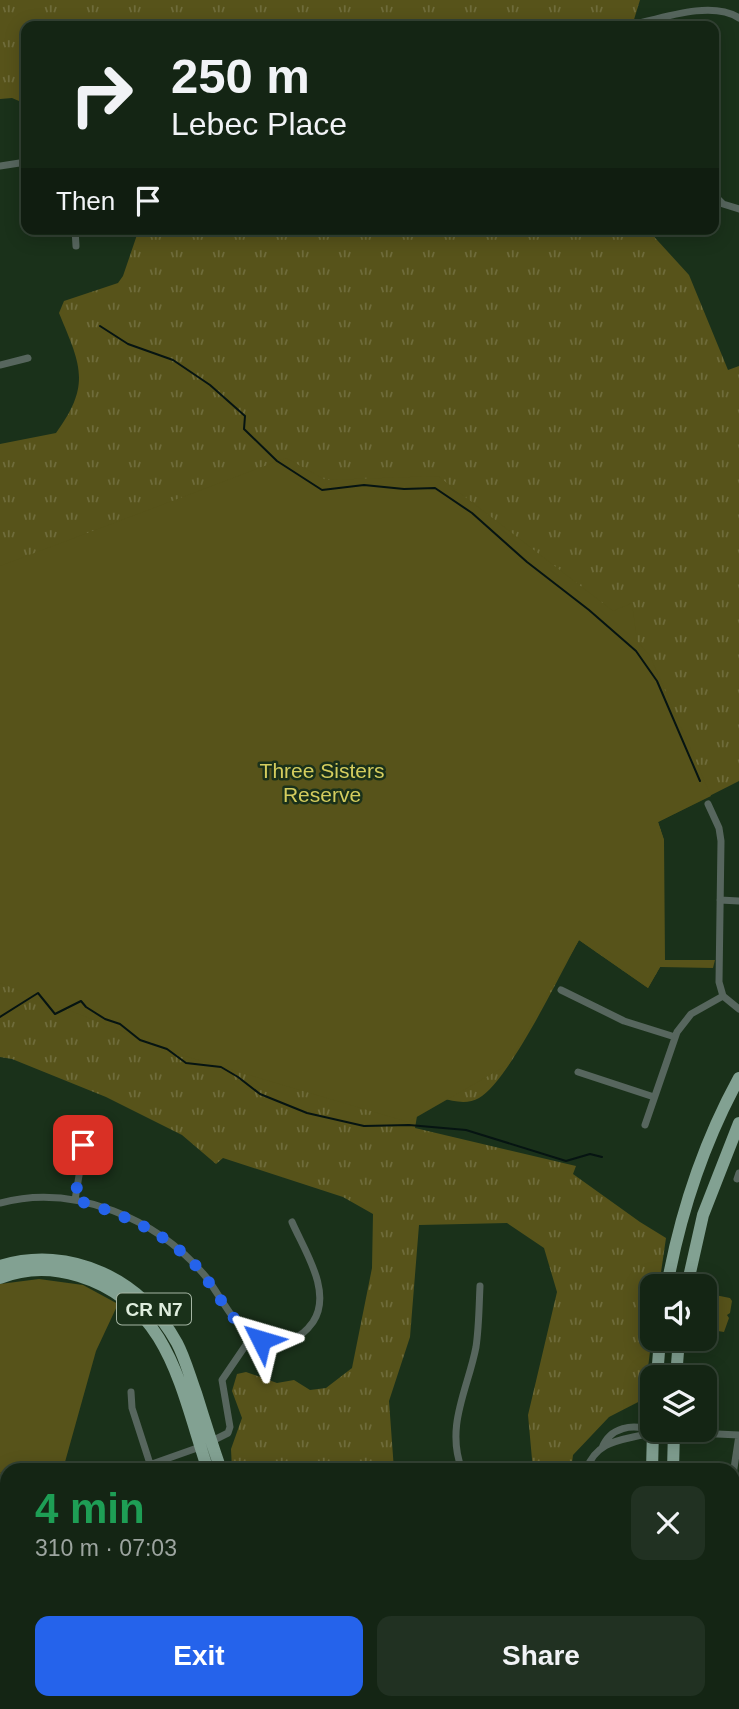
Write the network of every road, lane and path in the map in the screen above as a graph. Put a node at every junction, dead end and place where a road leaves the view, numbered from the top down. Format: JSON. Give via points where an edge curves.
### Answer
{"nodes":[{"id":1,"x":739,"y":18,"type":"edge"},
{"id":2,"x":649,"y":21,"type":"edge"},
{"id":3,"x":21,"y":163,"type":"edge"},
{"id":4,"x":0,"y":166,"type":"edge"},
{"id":5,"x":719,"y":200,"type":"edge"},
{"id":6,"x":739,"y":209,"type":"edge"},
{"id":7,"x":75,"y":235,"type":"edge"},
{"id":8,"x":76,"y":246,"type":"dead end"},
{"id":9,"x":27,"y":358,"type":"dead end"},
{"id":10,"x":0,"y":365,"type":"edge"},
{"id":11,"x":708,"y":804,"type":"dead end"},
{"id":12,"x":720,"y":900,"type":"junction"},
{"id":13,"x":739,"y":901,"type":"edge"},
{"id":14,"x":561,"y":990,"type":"dead end"},
{"id":15,"x":723,"y":996,"type":"junction"},
{"id":16,"x":739,"y":1009,"type":"edge"},
{"id":17,"x":675,"y":1037,"type":"junction"},
{"id":18,"x":578,"y":1072,"type":"dead end"},
{"id":19,"x":739,"y":1078,"type":"edge"},
{"id":20,"x":654,"y":1097,"type":"junction"},
{"id":21,"x":739,"y":1123,"type":"edge"},
{"id":22,"x":645,"y":1125,"type":"dead end"},
{"id":23,"x":83,"y":1145,"type":"dead end"},
{"id":24,"x":75,"y":1200,"type":"junction"},
{"id":25,"x":0,"y":1203,"type":"edge"},
{"id":26,"x":292,"y":1222,"type":"dead end"},
{"id":27,"x":680,"y":1232,"type":"junction"},
{"id":28,"x":0,"y":1268,"type":"edge"},
{"id":29,"x":670,"y":1274,"type":"edge"},
{"id":30,"x":675,"y":1274,"type":"edge"},
{"id":31,"x":691,"y":1274,"type":"edge"},
{"id":32,"x":0,"y":1278,"type":"edge"},
{"id":33,"x":480,"y":1286,"type":"dead end"},
{"id":34,"x":252,"y":1336,"type":"junction"},
{"id":35,"x":131,"y":1392,"type":"dead end"},
{"id":36,"x":640,"y":1427,"type":"edge"},
{"id":37,"x":717,"y":1434,"type":"edge"},
{"id":38,"x":739,"y":1435,"type":"edge"},
{"id":39,"x":653,"y":1442,"type":"edge"},
{"id":40,"x":674,"y":1442,"type":"edge"},
{"id":41,"x":206,"y":1445,"type":"junction"},
{"id":42,"x":150,"y":1463,"type":"edge"},
{"id":43,"x":161,"y":1463,"type":"edge"},
{"id":44,"x":207,"y":1463,"type":"edge"},
{"id":45,"x":217,"y":1463,"type":"edge"},
{"id":46,"x":460,"y":1463,"type":"edge"},
{"id":47,"x":588,"y":1463,"type":"edge"},
{"id":48,"x":652,"y":1463,"type":"edge"},
{"id":49,"x":673,"y":1463,"type":"edge"},
{"id":50,"x":735,"y":1463,"type":"edge"}],
"edges":[{"from":1,"to":2,"type":"street","via":[[708,7]]},
{"from":3,"to":4,"type":"street"},
{"from":5,"to":6,"type":"street"},
{"from":7,"to":8,"type":"street"},
{"from":9,"to":10,"type":"street"},
{"from":11,"to":12,"type":"street","via":[[721,841]]},
{"from":12,"to":13,"type":"street"},
{"from":12,"to":15,"type":"street","via":[[718,971]]},
{"from":14,"to":17,"type":"street","via":[[624,1021]]},
{"from":15,"to":16,"type":"street"},
{"from":15,"to":17,"type":"street","via":[[691,1014]]},
{"from":17,"to":20,"type":"street"},
{"from":18,"to":20,"type":"street"},
{"from":19,"to":27,"type":"main road","via":[[702,1162]]},
{"from":20,"to":22,"type":"street"},
{"from":21,"to":31,"type":"main road","via":[[704,1215]]},
{"from":23,"to":24,"type":"street"},
{"from":24,"to":25,"type":"street"},
{"from":24,"to":34,"type":"street","via":[[121,1214],[180,1250]]},
{"from":26,"to":34,"type":"street","via":[[320,1290],[318,1314],[296,1338],[271,1341]]},
{"from":27,"to":29,"type":"main road"},
{"from":27,"to":30,"type":"main road"},
{"from":28,"to":41,"type":"main road","number":"CR N7","via":[[22,1261],[65,1260],[90,1266],[141,1296],[178,1344]]},
{"from":32,"to":41,"type":"main road","number":"CR N7","via":[[53,1270],[91,1280],[127,1300],[162,1341]]},
{"from":33,"to":46,"type":"street","via":[[476,1346],[456,1420]]},
{"from":34,"to":41,"type":"street","via":[[222,1380],[230,1427],[225,1436]]},
{"from":35,"to":42,"type":"street"},
{"from":36,"to":47,"type":"street","via":[[606,1437]]},
{"from":37,"to":38,"type":"street"},
{"from":38,"to":50,"type":"street"},
{"from":39,"to":48,"type":"main road"},
{"from":40,"to":49,"type":"main road"},
{"from":41,"to":43,"type":"street"},
{"from":41,"to":44,"type":"main road","number":"CR N7"},
{"from":41,"to":45,"type":"main road","number":"CR N7"}]}
